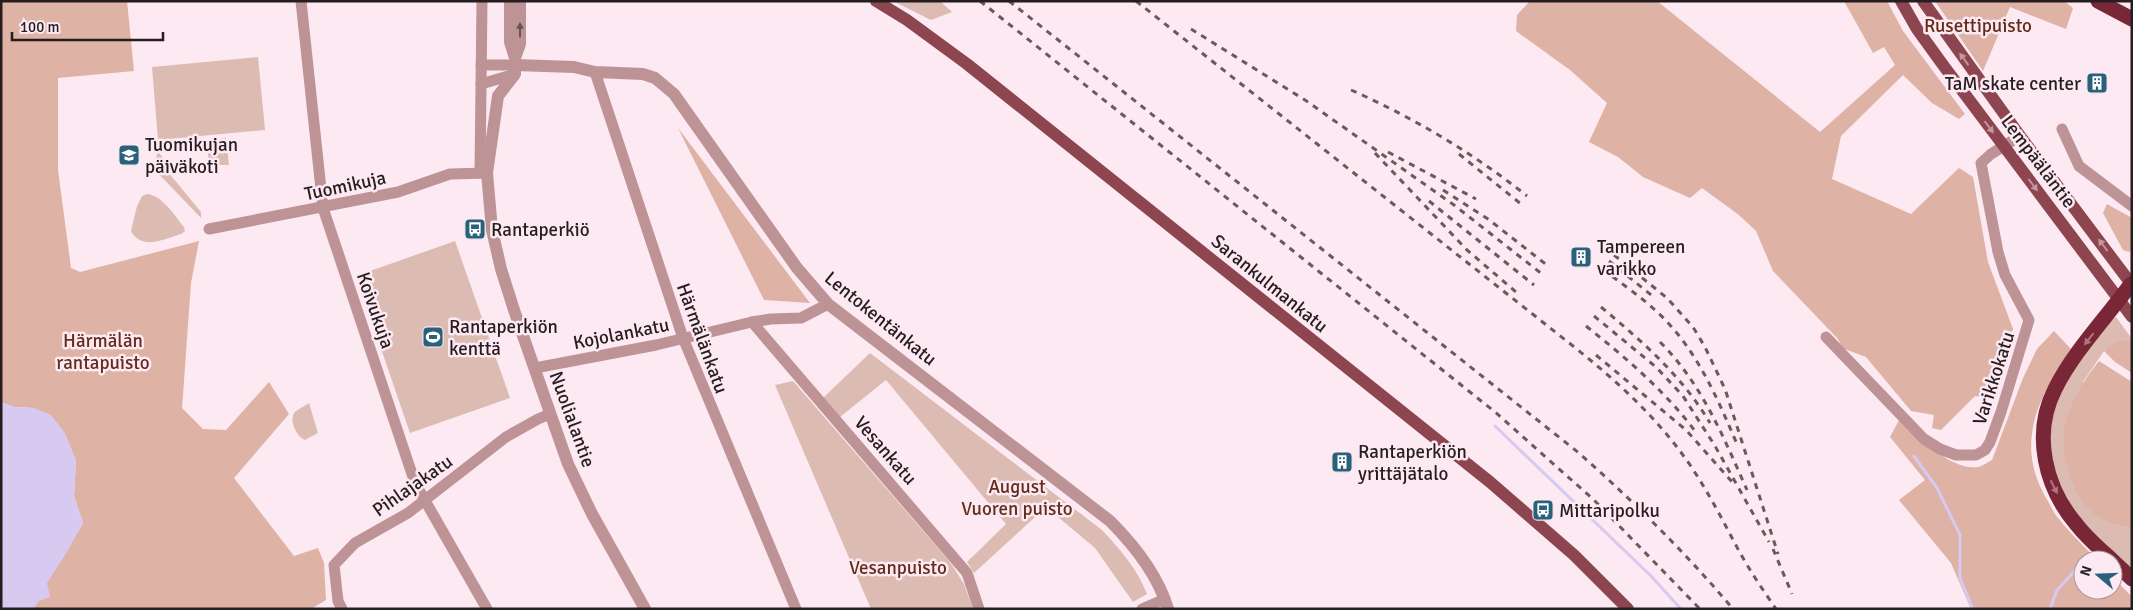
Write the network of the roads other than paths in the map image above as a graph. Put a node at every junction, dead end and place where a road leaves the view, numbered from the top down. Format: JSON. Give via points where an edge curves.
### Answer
{"nodes":[{"id":1,"x":301,"y":1,"type":"edge"},
{"id":2,"x":482,"y":1,"type":"edge"},
{"id":3,"x":510,"y":1,"type":"edge"},
{"id":4,"x":520,"y":1,"type":"edge"},
{"id":5,"x":876,"y":1,"type":"edge"},
{"id":6,"x":1901,"y":1,"type":"edge"},
{"id":7,"x":1923,"y":1,"type":"edge"},
{"id":8,"x":2098,"y":1,"type":"edge"},
{"id":9,"x":2132,"y":19,"type":"edge"},
{"id":10,"x":481,"y":65,"type":"junction"},
{"id":11,"x":515,"y":66,"type":"junction"},
{"id":12,"x":595,"y":72,"type":"junction"},
{"id":13,"x":481,"y":84,"type":"junction"},
{"id":14,"x":2062,"y":129,"type":"dead end"},
{"id":15,"x":2020,"y":136,"type":"junction"},
{"id":16,"x":2004,"y":146,"type":"junction"},
{"id":17,"x":483,"y":173,"type":"junction"},
{"id":18,"x":2132,"y":206,"type":"edge"},
{"id":19,"x":323,"y":208,"type":"junction"},
{"id":20,"x":209,"y":229,"type":"dead end"},
{"id":21,"x":2132,"y":284,"type":"edge"},
{"id":22,"x":2119,"y":301,"type":"junction"},
{"id":23,"x":828,"y":304,"type":"junction"},
{"id":24,"x":2132,"y":318,"type":"edge"},
{"id":25,"x":752,"y":322,"type":"junction"},
{"id":26,"x":683,"y":338,"type":"junction"},
{"id":27,"x":1826,"y":338,"type":"dead end"},
{"id":28,"x":535,"y":368,"type":"junction"},
{"id":29,"x":550,"y":414,"type":"junction"},
{"id":30,"x":425,"y":500,"type":"junction"},
{"id":31,"x":2101,"y":550,"type":"edge"},
{"id":32,"x":1166,"y":604,"type":"edge"},
{"id":33,"x":342,"y":609,"type":"edge"},
{"id":34,"x":487,"y":609,"type":"edge"},
{"id":35,"x":646,"y":609,"type":"edge"},
{"id":36,"x":796,"y":609,"type":"edge"},
{"id":37,"x":979,"y":609,"type":"edge"},
{"id":38,"x":1142,"y":609,"type":"edge"},
{"id":39,"x":1628,"y":609,"type":"edge"}],
"edges":[{"from":1,"to":19,"type":"street","name":"Koivukuja"},
{"from":2,"to":10,"type":"street"},
{"from":3,"to":11,"type":"street","via":[[510,42]]},
{"from":11,"to":4,"type":"street","name":"Nuolialantie","one_way":true,"via":[[520,44]]},
{"from":5,"to":39,"type":"main road","name":"Sarankulmankatu","via":[[967,64],[1467,464],[1561,544]]},
{"from":6,"to":16,"type":"main road","name":"Lempääläntie","one_way":true,"via":[[1917,30]]},
{"from":15,"to":7,"type":"main road","name":"Lempääläntie","one_way":true},
{"from":8,"to":9,"type":"highway"},
{"from":10,"to":11,"type":"street"},
{"from":10,"to":13,"type":"street"},
{"from":11,"to":12,"type":"street","name":"Lentokentänkatu","via":[[574,67]]},
{"from":11,"to":13,"type":"street"},
{"from":11,"to":17,"type":"street","name":"Nuolialantie","via":[[498,96]]},
{"from":12,"to":23,"type":"street","name":"Lentokentänkatu","via":[[650,76],[674,94],[798,268]]},
{"from":12,"to":26,"type":"street","name":"Härmälänkatu"},
{"from":13,"to":17,"type":"street"},
{"from":14,"to":18,"type":"street","via":[[2079,166]]},
{"from":15,"to":16,"type":"street","name":"Varikkokatu"},
{"from":21,"to":15,"type":"main road","name":"Lempääläntie","one_way":true},
{"from":16,"to":22,"type":"main road","name":"Lempääläntie","one_way":true},
{"from":16,"to":27,"type":"street","name":"Varikkokatu","via":[[1982,163],[2000,260],[2029,320],[2001,412],[1984,450],[1976,455],[1956,455],[1924,440]]},
{"from":17,"to":19,"type":"street","name":"Tuomikuja","via":[[450,174],[398,192]]},
{"from":17,"to":28,"type":"street","name":"Nuolialantie","via":[[496,251]]},
{"from":19,"to":20,"type":"street","name":"Tuomikuja"},
{"from":19,"to":30,"type":"street","name":"Koivukuja","via":[[415,483]]},
{"from":21,"to":22,"type":"highway"},
{"from":22,"to":24,"type":"main road","name":"Lempääläntie"},
{"from":22,"to":31,"type":"highway","one_way":true,"via":[[2054,390],[2045,420],[2043,447],[2048,476],[2060,499],[2076,524]]},
{"from":23,"to":25,"type":"street","name":"Kojolankatu","via":[[802,318]]},
{"from":23,"to":32,"type":"street","name":"Lentokentänkatu","via":[[1110,521],[1137,551]]},
{"from":25,"to":26,"type":"street","name":"Kojolankatu"},
{"from":25,"to":37,"type":"street","name":"Vesankatu","via":[[967,573]]},
{"from":26,"to":28,"type":"street","name":"Kojolankatu"},
{"from":26,"to":36,"type":"street","name":"Härmälänkatu"},
{"from":28,"to":29,"type":"street","name":"Nuolialantie"},
{"from":29,"to":30,"type":"street","name":"Pihlajakatu","via":[[506,438]]},
{"from":29,"to":35,"type":"street","name":"Nuolialantie","via":[[579,489]]},
{"from":30,"to":33,"type":"street","name":"Pihlajakatu","via":[[356,543],[334,565],[338,601]]},
{"from":30,"to":34,"type":"street","name":"Koivukuja"},
{"from":32,"to":38,"type":"street"}]}
